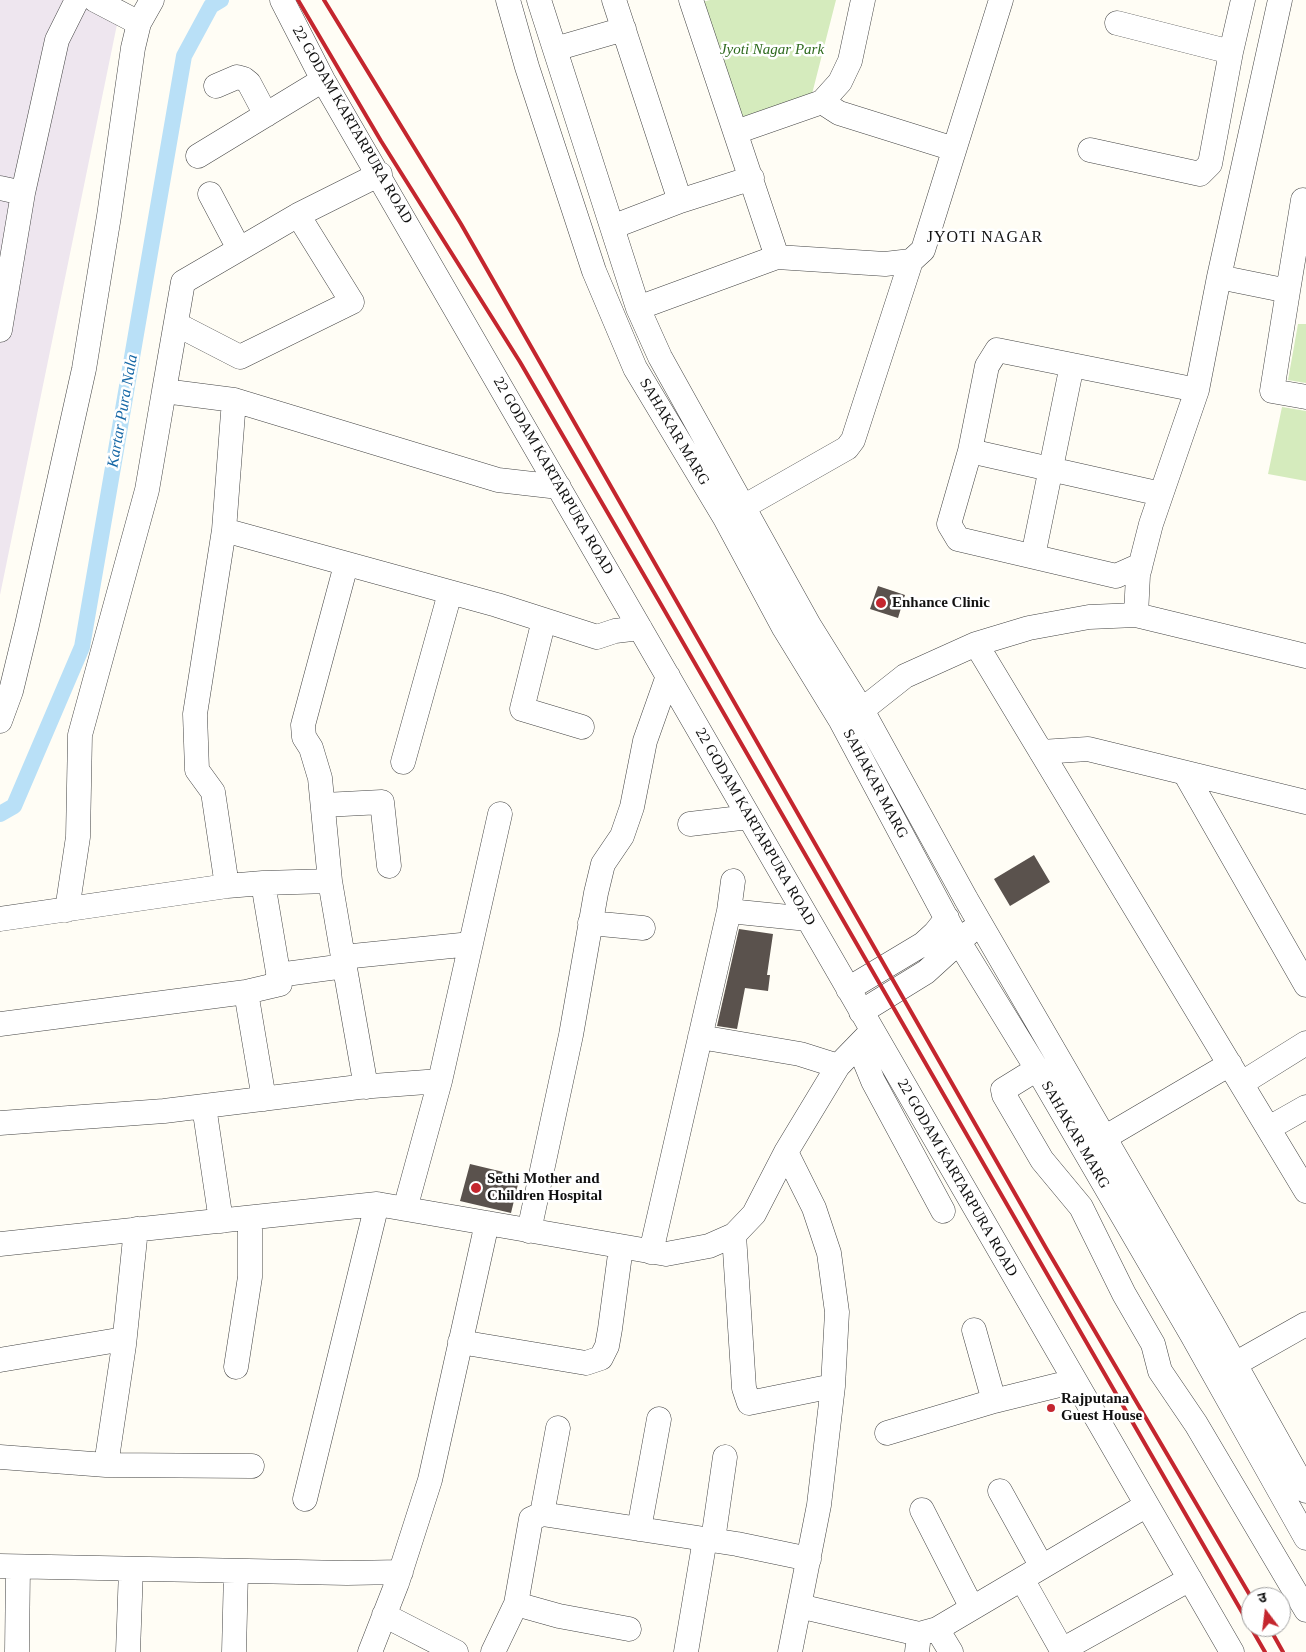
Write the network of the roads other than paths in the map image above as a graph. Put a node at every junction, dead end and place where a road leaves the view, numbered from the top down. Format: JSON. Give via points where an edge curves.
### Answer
{"nodes":[{"id":1,"x":77,"y":0,"type":"edge"},
{"id":2,"x":95,"y":0,"type":"edge"},
{"id":3,"x":152,"y":0,"type":"edge"},
{"id":4,"x":282,"y":0,"type":"edge"},
{"id":5,"x":508,"y":0,"type":"edge"},
{"id":6,"x":539,"y":0,"type":"edge"},
{"id":7,"x":614,"y":0,"type":"edge"},
{"id":8,"x":691,"y":0,"type":"edge"},
{"id":9,"x":863,"y":0,"type":"edge"},
{"id":10,"x":1001,"y":0,"type":"edge"},
{"id":11,"x":1243,"y":0,"type":"edge"},
{"id":12,"x":1280,"y":0,"type":"edge"},
{"id":13,"x":139,"y":23,"type":"junction"},
{"id":14,"x":1117,"y":23,"type":"dead end"},
{"id":15,"x":624,"y":29,"type":"junction"},
{"id":16,"x":555,"y":49,"type":"junction"},
{"id":17,"x":1231,"y":52,"type":"junction"},
{"id":18,"x":323,"y":80,"type":"junction"},
{"id":19,"x":216,"y":86,"type":"dead end"},
{"id":20,"x":822,"y":102,"type":"junction"},
{"id":21,"x":266,"y":115,"type":"junction"},
{"id":22,"x":736,"y":132,"type":"junction"},
{"id":23,"x":954,"y":149,"type":"junction"},
{"id":24,"x":1090,"y":150,"type":"dead end"},
{"id":25,"x":198,"y":156,"type":"dead end"},
{"id":26,"x":380,"y":174,"type":"junction"},
{"id":27,"x":752,"y":178,"type":"junction"},
{"id":28,"x":0,"y":188,"type":"edge"},
{"id":29,"x":23,"y":193,"type":"junction"},
{"id":30,"x":210,"y":194,"type":"dead end"},
{"id":31,"x":1306,"y":200,"type":"edge"},
{"id":32,"x":680,"y":201,"type":"junction"},
{"id":33,"x":298,"y":215,"type":"junction"},
{"id":34,"x":612,"y":227,"type":"junction"},
{"id":35,"x":239,"y":249,"type":"junction"},
{"id":36,"x":778,"y":257,"type":"junction"},
{"id":37,"x":911,"y":261,"type":"junction"},
{"id":38,"x":1219,"y":277,"type":"junction"},
{"id":39,"x":1288,"y":291,"type":"junction"},
{"id":40,"x":638,"y":308,"type":"junction"},
{"id":41,"x":176,"y":324,"type":"junction"},
{"id":42,"x":0,"y":330,"type":"edge"},
{"id":43,"x":1072,"y":365,"type":"junction"},
{"id":44,"x":1197,"y":390,"type":"junction"},
{"id":45,"x":164,"y":392,"type":"junction"},
{"id":46,"x":1306,"y":397,"type":"edge"},
{"id":47,"x":234,"y":400,"type":"junction"},
{"id":48,"x":970,"y":451,"type":"junction"},
{"id":49,"x":1050,"y":470,"type":"junction"},
{"id":50,"x":559,"y":487,"type":"junction"},
{"id":51,"x":1161,"y":494,"type":"junction"},
{"id":52,"x":745,"y":506,"type":"junction"},
{"id":53,"x":224,"y":530,"type":"junction"},
{"id":54,"x":1033,"y":556,"type":"junction"},
{"id":55,"x":346,"y":565,"type":"junction"},
{"id":56,"x":1140,"y":568,"type":"junction"},
{"id":57,"x":450,"y":593,"type":"junction"},
{"id":58,"x":1136,"y":615,"type":"junction"},
{"id":59,"x":544,"y":620,"type":"junction"},
{"id":60,"x":640,"y":628,"type":"junction"},
{"id":61,"x":976,"y":644,"type":"junction"},
{"id":62,"x":1306,"y":656,"type":"edge"},
{"id":63,"x":668,"y":676,"type":"junction"},
{"id":64,"x":862,"y":710,"type":"junction"},
{"id":65,"x":0,"y":721,"type":"edge"},
{"id":66,"x":841,"y":721,"type":"junction"},
{"id":67,"x":582,"y":727,"type":"dead end"},
{"id":68,"x":1042,"y":752,"type":"junction"},
{"id":69,"x":403,"y":762,"type":"dead end"},
{"id":70,"x":1186,"y":775,"type":"junction"},
{"id":71,"x":1306,"y":802,"type":"edge"},
{"id":72,"x":324,"y":805,"type":"junction"},
{"id":73,"x":500,"y":814,"type":"dead end"},
{"id":74,"x":749,"y":817,"type":"junction"},
{"id":75,"x":690,"y":824,"type":"dead end"},
{"id":76,"x":389,"y":866,"type":"dead end"},
{"id":77,"x":330,"y":881,"type":"junction"},
{"id":78,"x":733,"y":881,"type":"dead end"},
{"id":79,"x":263,"y":882,"type":"junction"},
{"id":80,"x":226,"y":886,"type":"junction"},
{"id":81,"x":67,"y":910,"type":"junction"},
{"id":82,"x":729,"y":911,"type":"junction"},
{"id":83,"x":947,"y":918,"type":"junction"},
{"id":84,"x":0,"y":919,"type":"edge"},
{"id":85,"x":808,"y":919,"type":"junction"},
{"id":86,"x":590,"y":923,"type":"junction"},
{"id":87,"x":980,"y":923,"type":"junction"},
{"id":88,"x":643,"y":928,"type":"dead end"},
{"id":89,"x":959,"y":942,"type":"junction"},
{"id":90,"x":471,"y":944,"type":"junction"},
{"id":91,"x":344,"y":961,"type":"junction"},
{"id":92,"x":278,"y":975,"type":"junction"},
{"id":93,"x":1306,"y":985,"type":"edge"},
{"id":94,"x":848,"y":989,"type":"junction"},
{"id":95,"x":246,"y":992,"type":"junction"},
{"id":96,"x":0,"y":1024,"type":"edge"},
{"id":97,"x":864,"y":1030,"type":"junction"},
{"id":98,"x":700,"y":1038,"type":"junction"},
{"id":99,"x":1306,"y":1043,"type":"edge"},
{"id":100,"x":838,"y":1066,"type":"junction"},
{"id":101,"x":1037,"y":1069,"type":"junction"},
{"id":102,"x":1236,"y":1074,"type":"junction"},
{"id":103,"x":440,"y":1081,"type":"junction"},
{"id":104,"x":366,"y":1087,"type":"junction"},
{"id":105,"x":264,"y":1098,"type":"junction"},
{"id":106,"x":204,"y":1106,"type":"junction"},
{"id":107,"x":1306,"y":1107,"type":"edge"},
{"id":108,"x":0,"y":1123,"type":"edge"},
{"id":109,"x":1269,"y":1128,"type":"junction"},
{"id":110,"x":1104,"y":1138,"type":"junction"},
{"id":111,"x":786,"y":1152,"type":"junction"},
{"id":112,"x":1306,"y":1191,"type":"edge"},
{"id":113,"x":377,"y":1204,"type":"junction"},
{"id":114,"x":405,"y":1209,"type":"junction"},
{"id":115,"x":943,"y":1212,"type":"dead end"},
{"id":116,"x":250,"y":1218,"type":"junction"},
{"id":117,"x":221,"y":1221,"type":"junction"},
{"id":118,"x":487,"y":1223,"type":"junction"},
{"id":119,"x":136,"y":1229,"type":"junction"},
{"id":120,"x":529,"y":1231,"type":"junction"},
{"id":121,"x":734,"y":1235,"type":"junction"},
{"id":122,"x":0,"y":1244,"type":"edge"},
{"id":123,"x":620,"y":1247,"type":"junction"},
{"id":124,"x":651,"y":1252,"type":"junction"},
{"id":125,"x":1306,"y":1324,"type":"edge"},
{"id":126,"x":974,"y":1330,"type":"dead end"},
{"id":127,"x":124,"y":1339,"type":"junction"},
{"id":128,"x":460,"y":1342,"type":"junction"},
{"id":129,"x":0,"y":1360,"type":"edge"},
{"id":130,"x":1235,"y":1364,"type":"junction"},
{"id":131,"x":236,"y":1367,"type":"dead end"},
{"id":132,"x":1075,"y":1381,"type":"junction"},
{"id":133,"x":833,"y":1386,"type":"junction"},
{"id":134,"x":994,"y":1402,"type":"junction"},
{"id":135,"x":659,"y":1419,"type":"dead end"},
{"id":136,"x":558,"y":1428,"type":"dead end"},
{"id":137,"x":888,"y":1433,"type":"dead end"},
{"id":138,"x":0,"y":1457,"type":"edge"},
{"id":139,"x":725,"y":1457,"type":"dead end"},
{"id":140,"x":106,"y":1466,"type":"junction"},
{"id":141,"x":252,"y":1466,"type":"dead end"},
{"id":142,"x":1305,"y":1489,"type":"edge"},
{"id":143,"x":1000,"y":1491,"type":"dead end"},
{"id":144,"x":305,"y":1499,"type":"dead end"},
{"id":145,"x":1147,"y":1505,"type":"junction"},
{"id":146,"x":922,"y":1510,"type":"dead end"},
{"id":147,"x":542,"y":1514,"type":"junction"},
{"id":148,"x":639,"y":1529,"type":"junction"},
{"id":149,"x":1306,"y":1538,"type":"edge"},
{"id":150,"x":709,"y":1540,"type":"junction"},
{"id":151,"x":809,"y":1559,"type":"junction"},
{"id":152,"x":9,"y":1566,"type":"edge"},
{"id":153,"x":131,"y":1569,"type":"junction"},
{"id":154,"x":236,"y":1571,"type":"junction"},
{"id":155,"x":401,"y":1572,"type":"junction"},
{"id":156,"x":1032,"y":1573,"type":"junction"},
{"id":157,"x":1190,"y":1579,"type":"junction"},
{"id":158,"x":516,"y":1604,"type":"junction"},
{"id":159,"x":799,"y":1606,"type":"junction"},
{"id":160,"x":972,"y":1608,"type":"junction"},
{"id":161,"x":1306,"y":1610,"type":"edge"},
{"id":162,"x":384,"y":1615,"type":"junction"},
{"id":163,"x":629,"y":1629,"type":"dead end"},
{"id":164,"x":924,"y":1638,"type":"edge"},
{"id":165,"x":1062,"y":1651,"type":"edge"},
{"id":166,"x":17,"y":1652,"type":"edge"},
{"id":167,"x":128,"y":1652,"type":"edge"},
{"id":168,"x":234,"y":1652,"type":"edge"},
{"id":169,"x":370,"y":1652,"type":"edge"},
{"id":170,"x":456,"y":1652,"type":"edge"},
{"id":171,"x":493,"y":1652,"type":"edge"},
{"id":172,"x":686,"y":1652,"type":"edge"},
{"id":173,"x":790,"y":1652,"type":"edge"},
{"id":174,"x":951,"y":1652,"type":"edge"},
{"id":175,"x":1232,"y":1652,"type":"edge"}],
"edges":[{"from":1,"to":29,"type":"street","via":[[57,40]]},
{"from":2,"to":13,"type":"street"},
{"from":3,"to":13,"type":"street"},
{"from":4,"to":18,"type":"street","name":"22 GODAM KARTARPURA ROAD"},
{"from":5,"to":66,"type":"street","name":"SAHAKAR MARG","via":[[594,271],[635,368]]},
{"from":6,"to":16,"type":"street","name":"SAHAKAR MARG"},
{"from":7,"to":15,"type":"street"},
{"from":8,"to":22,"type":"street"},
{"from":9,"to":20,"type":"street","via":[[850,61],[840,82]]},
{"from":10,"to":23,"type":"street"},
{"from":11,"to":17,"type":"street"},
{"from":12,"to":38,"type":"street"},
{"from":13,"to":65,"type":"street","via":[[84,369],[27,625]]},
{"from":14,"to":17,"type":"street"},
{"from":15,"to":16,"type":"street"},
{"from":15,"to":32,"type":"street"},
{"from":16,"to":34,"type":"street","name":"SAHAKAR MARG"},
{"from":17,"to":24,"type":"street","via":[[1210,164],[1200,174]]},
{"from":18,"to":21,"type":"street"},
{"from":18,"to":26,"type":"street","name":"22 GODAM KARTARPURA ROAD"},
{"from":19,"to":21,"type":"street","via":[[236,77],[244,79]]},
{"from":20,"to":22,"type":"street"},
{"from":20,"to":23,"type":"street","via":[[840,113]]},
{"from":21,"to":25,"type":"street"},
{"from":22,"to":27,"type":"street"},
{"from":23,"to":37,"type":"street","via":[[923,250]]},
{"from":26,"to":33,"type":"street"},
{"from":26,"to":50,"type":"street","name":"22 GODAM KARTARPURA ROAD"},
{"from":27,"to":32,"type":"street"},
{"from":27,"to":36,"type":"street"},
{"from":28,"to":29,"type":"street"},
{"from":29,"to":42,"type":"street"},
{"from":30,"to":35,"type":"street"},
{"from":31,"to":39,"type":"street"},
{"from":32,"to":34,"type":"street"},
{"from":33,"to":35,"type":"street"},
{"from":33,"to":41,"type":"street","via":[[352,302],[240,357]]},
{"from":34,"to":40,"type":"street","name":"SAHAKAR MARG"},
{"from":35,"to":41,"type":"street","via":[[183,282]]},
{"from":36,"to":37,"type":"street","via":[[885,264]]},
{"from":36,"to":40,"type":"street"},
{"from":37,"to":52,"type":"street","via":[[853,440],[847,448]]},
{"from":38,"to":39,"type":"street"},
{"from":38,"to":44,"type":"street"},
{"from":39,"to":46,"type":"street","via":[[1272,391]]},
{"from":40,"to":52,"type":"street","name":"SAHAKAR MARG","via":[[660,357]]},
{"from":41,"to":45,"type":"street"},
{"from":43,"to":44,"type":"street"},
{"from":43,"to":48,"type":"street","via":[[997,350],[987,366]]},
{"from":43,"to":49,"type":"street"},
{"from":44,"to":51,"type":"street"},
{"from":45,"to":47,"type":"street"},
{"from":45,"to":81,"type":"street","via":[[147,490],[80,735],[78,837]]},
{"from":47,"to":50,"type":"street","via":[[498,480]]},
{"from":47,"to":53,"type":"street"},
{"from":48,"to":49,"type":"street"},
{"from":48,"to":54,"type":"street","via":[[949,524],[958,539]]},
{"from":49,"to":51,"type":"street"},
{"from":49,"to":54,"type":"street"},
{"from":50,"to":60,"type":"street","name":"22 GODAM KARTARPURA ROAD"},
{"from":51,"to":56,"type":"street"},
{"from":52,"to":64,"type":"street","name":"SAHAKAR MARG","via":[[809,625]]},
{"from":53,"to":55,"type":"street"},
{"from":53,"to":80,"type":"street","via":[[195,714],[197,770],[213,792]]},
{"from":54,"to":56,"type":"street","via":[[1116,576]]},
{"from":55,"to":57,"type":"street"},
{"from":55,"to":72,"type":"street","via":[[303,725],[304,737],[311,748],[320,778]]},
{"from":56,"to":58,"type":"street"},
{"from":57,"to":59,"type":"street"},
{"from":57,"to":69,"type":"street"},
{"from":58,"to":61,"type":"street","via":[[1089,617],[1029,628]]},
{"from":58,"to":62,"type":"street"},
{"from":59,"to":60,"type":"street","via":[[596,637]]},
{"from":59,"to":67,"type":"street","via":[[522,709]]},
{"from":60,"to":63,"type":"street","name":"22 GODAM KARTARPURA ROAD"},
{"from":61,"to":64,"type":"street","via":[[905,676]]},
{"from":61,"to":68,"type":"street"},
{"from":63,"to":74,"type":"street","name":"22 GODAM KARTARPURA ROAD"},
{"from":63,"to":86,"type":"street","via":[[645,741],[632,807],[622,836],[603,864]]},
{"from":64,"to":66,"type":"street"},
{"from":64,"to":87,"type":"street","name":"SAHAKAR MARG"},
{"from":66,"to":83,"type":"street","name":"SAHAKAR MARG"},
{"from":68,"to":70,"type":"street","via":[[1088,749]]},
{"from":68,"to":102,"type":"street"},
{"from":70,"to":71,"type":"street"},
{"from":70,"to":93,"type":"street"},
{"from":72,"to":76,"type":"street","via":[[382,802]]},
{"from":72,"to":77,"type":"street"},
{"from":73,"to":90,"type":"street"},
{"from":74,"to":75,"type":"street"},
{"from":74,"to":85,"type":"street","name":"22 GODAM KARTARPURA ROAD"},
{"from":77,"to":79,"type":"street"},
{"from":77,"to":91,"type":"street"},
{"from":78,"to":82,"type":"street"},
{"from":79,"to":80,"type":"street"},
{"from":79,"to":92,"type":"street"},
{"from":80,"to":81,"type":"street"},
{"from":81,"to":84,"type":"street"},
{"from":82,"to":85,"type":"street"},
{"from":82,"to":98,"type":"street"},
{"from":83,"to":89,"type":"street","name":"SAHAKAR MARG"},
{"from":83,"to":94,"type":"street","via":[[923,944]]},
{"from":85,"to":94,"type":"street","name":"22 GODAM KARTARPURA ROAD"},
{"from":86,"to":88,"type":"street"},
{"from":86,"to":120,"type":"street","via":[[571,1035]]},
{"from":87,"to":89,"type":"street"},
{"from":87,"to":110,"type":"street","name":"SAHAKAR MARG"},
{"from":89,"to":97,"type":"street"},
{"from":89,"to":101,"type":"street","name":"SAHAKAR MARG"},
{"from":90,"to":91,"type":"street"},
{"from":90,"to":103,"type":"street"},
{"from":91,"to":92,"type":"street"},
{"from":91,"to":104,"type":"street"},
{"from":92,"to":95,"type":"street","via":[[280,984]]},
{"from":94,"to":97,"type":"street","name":"22 GODAM KARTARPURA ROAD"},
{"from":95,"to":96,"type":"street"},
{"from":95,"to":105,"type":"street"},
{"from":97,"to":100,"type":"street"},
{"from":97,"to":115,"type":"street","via":[[873,1081]]},
{"from":97,"to":132,"type":"street","name":"22 GODAM KARTARPURA ROAD"},
{"from":98,"to":100,"type":"street","via":[[800,1054]]},
{"from":98,"to":124,"type":"street"},
{"from":99,"to":102,"type":"street"},
{"from":100,"to":111,"type":"street"},
{"from":101,"to":149,"type":"street","name":"SAHAKAR MARG"},
{"from":101,"to":161,"type":"street","via":[[1003,1090],[1004,1095],[1042,1160],[1081,1207],[1110,1268],[1153,1344],[1160,1372],[1196,1424]]},
{"from":102,"to":109,"type":"street"},
{"from":102,"to":110,"type":"street"},
{"from":103,"to":104,"type":"street"},
{"from":103,"to":114,"type":"street"},
{"from":104,"to":105,"type":"street"},
{"from":105,"to":106,"type":"street"},
{"from":106,"to":108,"type":"street"},
{"from":106,"to":117,"type":"street"},
{"from":107,"to":109,"type":"street"},
{"from":109,"to":112,"type":"street"},
{"from":110,"to":130,"type":"street","name":"SAHAKAR MARG"},
{"from":111,"to":121,"type":"street","via":[[754,1214]]},
{"from":111,"to":133,"type":"street","via":[[814,1208],[828,1253],[837,1312]]},
{"from":113,"to":114,"type":"street"},
{"from":113,"to":116,"type":"street"},
{"from":113,"to":144,"type":"street"},
{"from":114,"to":118,"type":"street"},
{"from":116,"to":117,"type":"street"},
{"from":116,"to":131,"type":"street","via":[[250,1277]]},
{"from":117,"to":119,"type":"street"},
{"from":118,"to":120,"type":"street"},
{"from":118,"to":128,"type":"street"},
{"from":119,"to":122,"type":"street"},
{"from":119,"to":127,"type":"street"},
{"from":120,"to":123,"type":"street"},
{"from":121,"to":124,"type":"street","via":[[700,1248],[666,1254]]},
{"from":121,"to":133,"type":"street","via":[[744,1388],[749,1403]]},
{"from":123,"to":124,"type":"street"},
{"from":123,"to":128,"type":"street","via":[[610,1329],[601,1358],[586,1363]]},
{"from":125,"to":130,"type":"street"},
{"from":126,"to":134,"type":"street"},
{"from":127,"to":129,"type":"street"},
{"from":127,"to":140,"type":"street"},
{"from":128,"to":155,"type":"street","via":[[430,1480]]},
{"from":130,"to":142,"type":"street","name":"SAHAKAR MARG"},
{"from":132,"to":134,"type":"street"},
{"from":132,"to":145,"type":"street","name":"22 GODAM KARTARPURA ROAD"},
{"from":133,"to":151,"type":"street"},
{"from":134,"to":137,"type":"street"},
{"from":135,"to":148,"type":"street"},
{"from":136,"to":147,"type":"street"},
{"from":138,"to":140,"type":"street"},
{"from":139,"to":150,"type":"street"},
{"from":140,"to":141,"type":"street"},
{"from":143,"to":156,"type":"street"},
{"from":145,"to":156,"type":"street"},
{"from":145,"to":157,"type":"street","name":"22 GODAM KARTARPURA ROAD"},
{"from":146,"to":160,"type":"street"},
{"from":147,"to":148,"type":"street"},
{"from":147,"to":158,"type":"street","via":[[532,1519]]},
{"from":148,"to":150,"type":"street"},
{"from":150,"to":151,"type":"street"},
{"from":150,"to":172,"type":"street"},
{"from":151,"to":159,"type":"street"},
{"from":152,"to":153,"type":"street"},
{"from":152,"to":166,"type":"street"},
{"from":153,"to":154,"type":"street"},
{"from":153,"to":167,"type":"street"},
{"from":154,"to":155,"type":"street"},
{"from":154,"to":168,"type":"street"},
{"from":155,"to":162,"type":"street"},
{"from":156,"to":160,"type":"street"},
{"from":156,"to":165,"type":"street"},
{"from":157,"to":165,"type":"street"},
{"from":157,"to":175,"type":"street","name":"22 GODAM KARTARPURA ROAD"},
{"from":158,"to":163,"type":"street"},
{"from":158,"to":171,"type":"street"},
{"from":159,"to":164,"type":"street"},
{"from":159,"to":173,"type":"street"},
{"from":160,"to":164,"type":"street"},
{"from":162,"to":169,"type":"street"},
{"from":162,"to":170,"type":"street"},
{"from":164,"to":174,"type":"street"}]}
